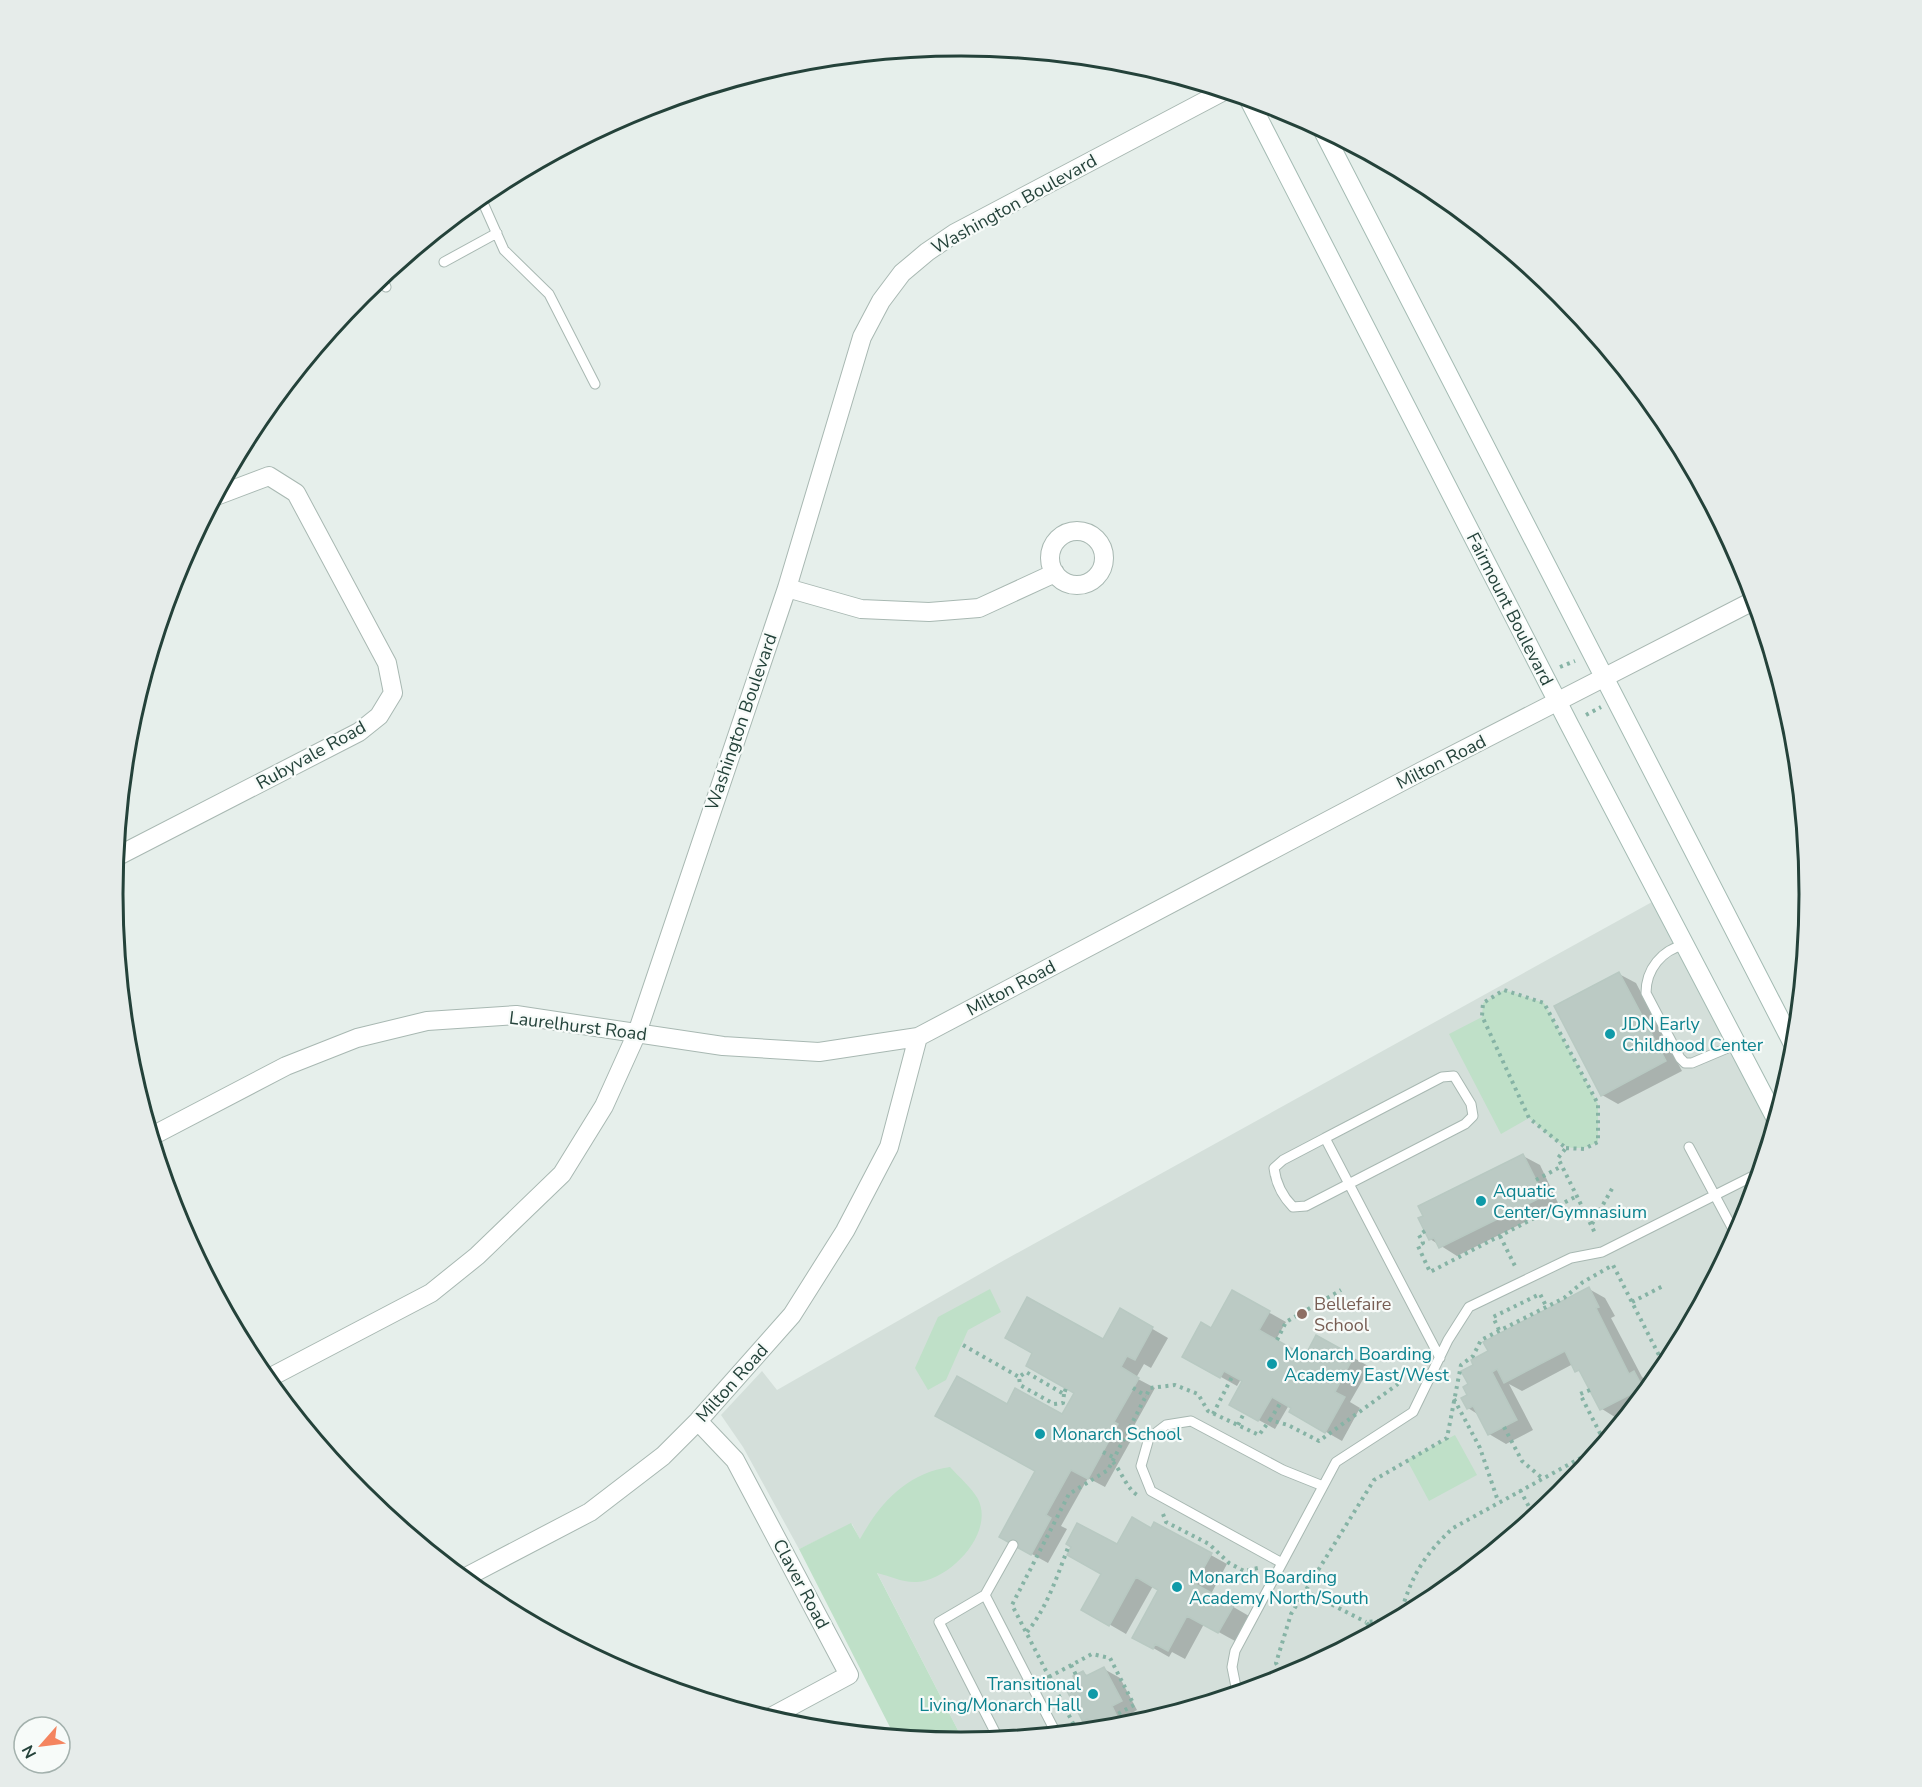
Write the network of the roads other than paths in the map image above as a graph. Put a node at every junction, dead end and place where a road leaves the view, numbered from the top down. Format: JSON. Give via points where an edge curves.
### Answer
{"nodes":[{"id":1,"x":1215,"y":96,"type":"edge"},
{"id":2,"x":1253,"y":109,"type":"edge"},
{"id":3,"x":1328,"y":140,"type":"edge"},
{"id":4,"x":484,"y":205,"type":"edge"},
{"id":5,"x":497,"y":233,"type":"junction"},
{"id":6,"x":444,"y":262,"type":"dead end"},
{"id":7,"x":595,"y":384,"type":"dead end"},
{"id":8,"x":225,"y":493,"type":"edge"},
{"id":9,"x":1055,"y":573,"type":"dead end"},
{"id":10,"x":787,"y":588,"type":"junction"},
{"id":11,"x":1747,"y":604,"type":"edge"},
{"id":12,"x":1606,"y":678,"type":"junction"},
{"id":13,"x":1558,"y":703,"type":"junction"},
{"id":14,"x":125,"y":853,"type":"edge"},
{"id":15,"x":1684,"y":945,"type":"junction"},
{"id":16,"x":1787,"y":1032,"type":"edge"},
{"id":17,"x":637,"y":1033,"type":"junction"},
{"id":18,"x":918,"y":1036,"type":"junction"},
{"id":19,"x":1737,"y":1044,"type":"junction"},
{"id":20,"x":1771,"y":1108,"type":"edge"},
{"id":21,"x":158,"y":1133,"type":"edge"},
{"id":22,"x":1325,"y":1138,"type":"junction"},
{"id":23,"x":1689,"y":1147,"type":"dead end"},
{"id":24,"x":1749,"y":1178,"type":"edge"},
{"id":25,"x":1348,"y":1185,"type":"junction"},
{"id":26,"x":1715,"y":1195,"type":"junction"},
{"id":27,"x":1730,"y":1224,"type":"edge"},
{"id":28,"x":1440,"y":1358,"type":"junction"},
{"id":29,"x":275,"y":1374,"type":"edge"},
{"id":30,"x":698,"y":1421,"type":"junction"},
{"id":31,"x":1323,"y":1486,"type":"junction"},
{"id":32,"x":1013,"y":1545,"type":"dead end"},
{"id":33,"x":1282,"y":1563,"type":"junction"},
{"id":34,"x":472,"y":1574,"type":"edge"},
{"id":35,"x":985,"y":1595,"type":"junction"},
{"id":36,"x":1236,"y":1685,"type":"edge"},
{"id":37,"x":781,"y":1711,"type":"edge"},
{"id":38,"x":1052,"y":1726,"type":"edge"},
{"id":39,"x":994,"y":1731,"type":"edge"}],
"edges":[{"from":1,"to":10,"type":"street","name":"Washington Boulevard","via":[[955,233],[902,273],[862,337]]},
{"from":2,"to":13,"type":"street","name":"Fairmount Boulevard"},
{"from":3,"to":12,"type":"street"},
{"from":4,"to":5,"type":"lane"},
{"from":5,"to":6,"type":"lane"},
{"from":5,"to":7,"type":"lane","via":[[504,250],[549,294]]},
{"from":8,"to":14,"type":"street","name":"Rubyvale Road","via":[[269,476],[296,493],[387,663],[393,693],[380,716],[359,732]]},
{"from":9,"to":10,"type":"street","via":[[979,609],[929,612],[861,609]]},
{"from":10,"to":17,"type":"street","name":"Washington Boulevard"},
{"from":11,"to":12,"type":"street","name":"Milton Road"},
{"from":12,"to":13,"type":"street","name":"Milton Road"},
{"from":12,"to":16,"type":"street"},
{"from":13,"to":15,"type":"street","name":"Fairmount Boulevard"},
{"from":13,"to":18,"type":"street","name":"Milton Road"},
{"from":15,"to":19,"type":"street","name":"Fairmount Boulevard"},
{"from":15,"to":19,"type":"lane","via":[[1670,948],[1657,961],[1646,984],[1646,993],[1680,1058],[1692,1063]]},
{"from":17,"to":18,"type":"street","name":"Laurelhurst Road","via":[[723,1046],[819,1052]]},
{"from":17,"to":21,"type":"street","name":"Laurelhurst Road","via":[[516,1015],[427,1021],[357,1038],[286,1066]]},
{"from":17,"to":29,"type":"street","name":"Washington Boulevard","via":[[604,1106],[562,1174],[528,1210],[431,1293]]},
{"from":18,"to":30,"type":"street","name":"Milton Road","via":[[890,1147],[845,1231],[792,1315]]},
{"from":19,"to":20,"type":"street","name":"Fairmount Boulevard"},
{"from":22,"to":25,"type":"lane"},
{"from":22,"to":25,"type":"lane","via":[[1283,1160],[1274,1168],[1275,1181],[1293,1207],[1306,1206]]},
{"from":22,"to":25,"type":"lane","via":[[1442,1077],[1454,1076],[1471,1104],[1473,1116],[1465,1124]]},
{"from":23,"to":26,"type":"lane"},
{"from":24,"to":26,"type":"lane"},
{"from":25,"to":28,"type":"lane"},
{"from":26,"to":27,"type":"lane"},
{"from":26,"to":28,"type":"lane","via":[[1602,1252],[1570,1258],[1483,1298],[1469,1307],[1458,1322]]},
{"from":28,"to":31,"type":"lane","via":[[1413,1412],[1336,1462]]},
{"from":30,"to":34,"type":"street","name":"Milton Road","via":[[663,1456],[590,1512]]},
{"from":30,"to":37,"type":"street","name":"Claver Road","via":[[735,1460],[849,1675]]},
{"from":31,"to":33,"type":"lane"},
{"from":31,"to":33,"type":"lane","via":[[1283,1470],[1191,1421],[1166,1425],[1149,1438],[1141,1466],[1151,1491]]},
{"from":32,"to":35,"type":"lane"},
{"from":33,"to":36,"type":"lane","via":[[1235,1651],[1232,1667]]},
{"from":35,"to":38,"type":"lane"},
{"from":35,"to":39,"type":"lane","via":[[939,1622]]}]}
